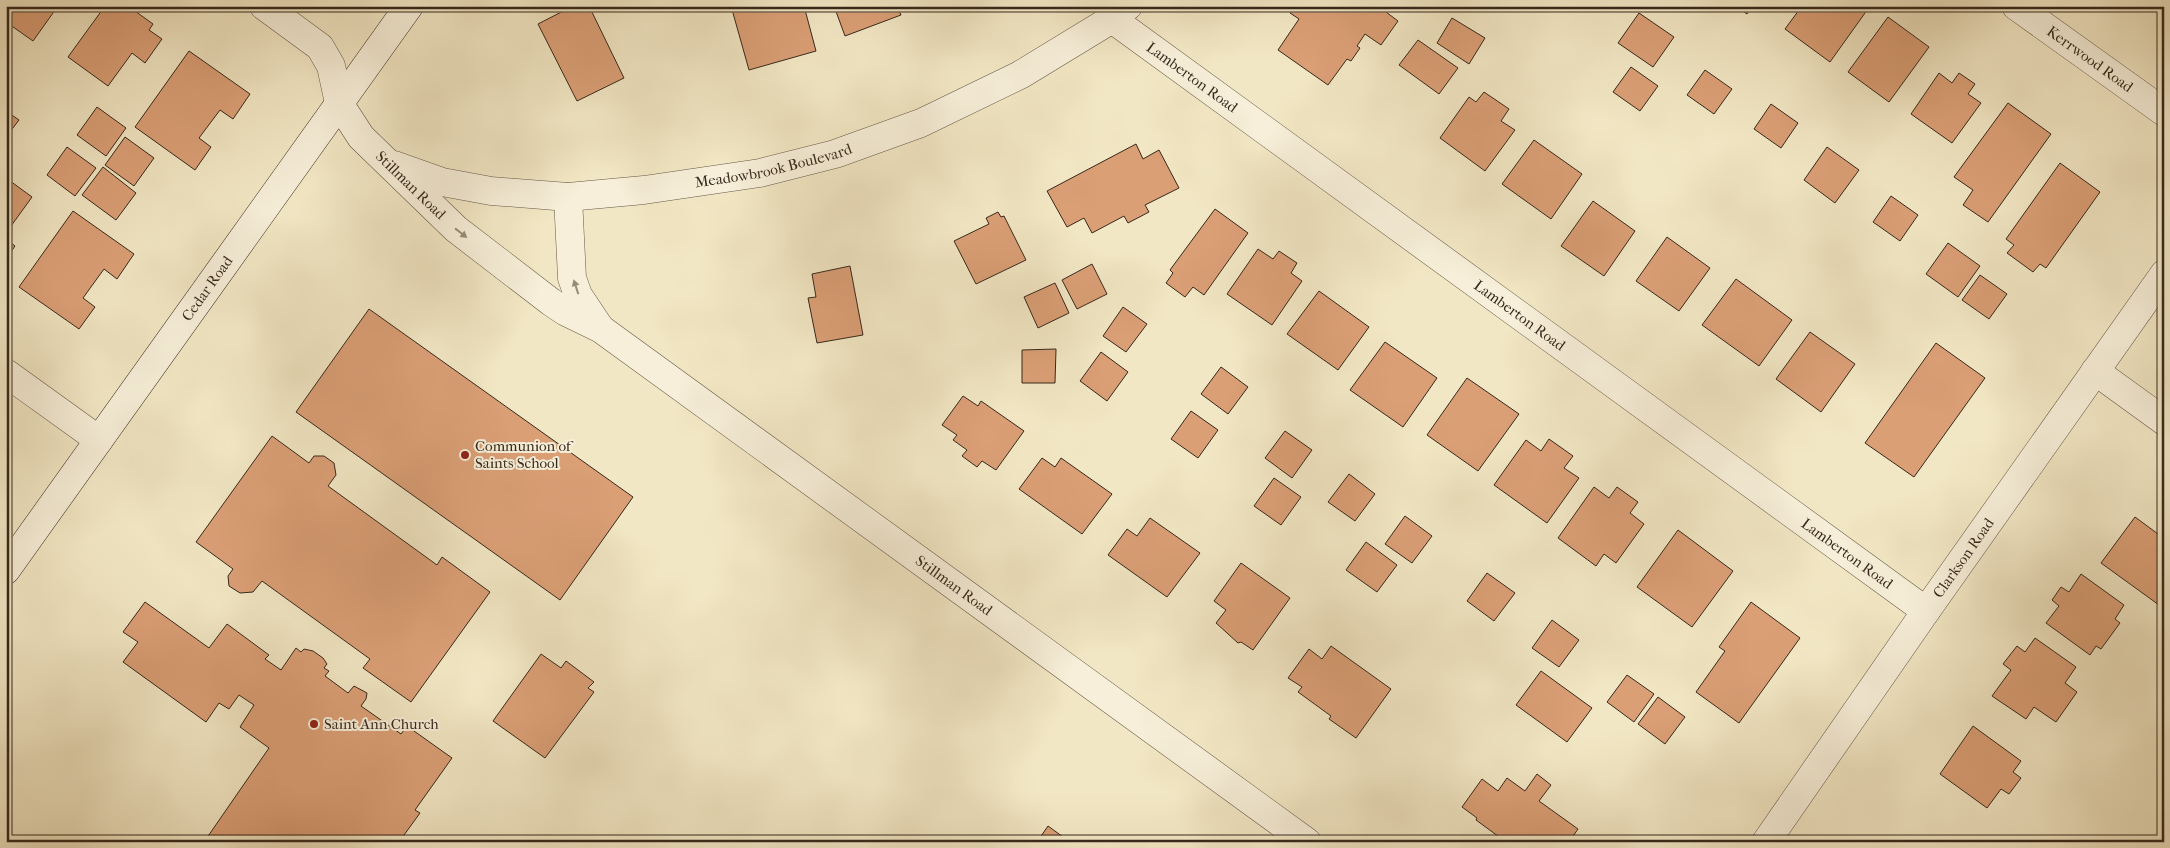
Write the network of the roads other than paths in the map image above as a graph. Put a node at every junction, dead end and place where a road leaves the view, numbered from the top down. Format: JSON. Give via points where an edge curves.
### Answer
{"nodes":[{"id":1,"x":264,"y":6,"type":"edge"},
{"id":2,"x":409,"y":6,"type":"edge"},
{"id":3,"x":2016,"y":6,"type":"edge"},
{"id":4,"x":1120,"y":13,"type":"edge"},
{"id":5,"x":339,"y":103,"type":"junction"},
{"id":6,"x":2164,"y":112,"type":"edge"},
{"id":7,"x":388,"y":163,"type":"junction"},
{"id":8,"x":568,"y":197,"type":"junction"},
{"id":9,"x":2164,"y":274,"type":"edge"},
{"id":10,"x":600,"y":329,"type":"junction"},
{"id":11,"x":2095,"y":371,"type":"junction"},
{"id":12,"x":6,"y":373,"type":"edge"},
{"id":13,"x":2164,"y":421,"type":"edge"},
{"id":14,"x":99,"y":440,"type":"junction"},
{"id":15,"x":6,"y":570,"type":"edge"},
{"id":16,"x":1926,"y":611,"type":"junction"},
{"id":17,"x":1307,"y":842,"type":"edge"},
{"id":18,"x":1766,"y":842,"type":"edge"}],
"edges":[{"from":1,"to":5,"type":"street","name":"Stillman Road","via":[[320,47],[331,66]]},
{"from":2,"to":5,"type":"street","name":"Cedar Road"},
{"from":3,"to":6,"type":"street","name":"Kerrwood Road"},
{"from":4,"to":8,"type":"street","name":"Meadowbrook Boulevard","via":[[1020,75],[981,95],[921,123],[835,154],[760,173]]},
{"from":4,"to":16,"type":"street","name":"Lamberton Road"},
{"from":5,"to":7,"type":"street","name":"Stillman Road","via":[[362,137]]},
{"from":5,"to":14,"type":"street","name":"Cedar Road"},
{"from":7,"to":8,"type":"street","name":"Meadowbrook Boulevard","via":[[442,182],[492,191]]},
{"from":7,"to":10,"type":"street","name":"Stillman Road","one_way":true,"via":[[463,234],[551,302]]},
{"from":10,"to":8,"type":"street","name":"Stillman Road","one_way":true,"via":[[578,295],[572,278]]},
{"from":9,"to":11,"type":"street","name":"Clarkson Road"},
{"from":10,"to":17,"type":"street","name":"Stillman Road"},
{"from":11,"to":13,"type":"street"},
{"from":11,"to":16,"type":"street","name":"Clarkson Road"},
{"from":12,"to":14,"type":"street"},
{"from":14,"to":15,"type":"street","name":"Cedar Road"},
{"from":16,"to":18,"type":"street","name":"Clarkson Road"}]}
